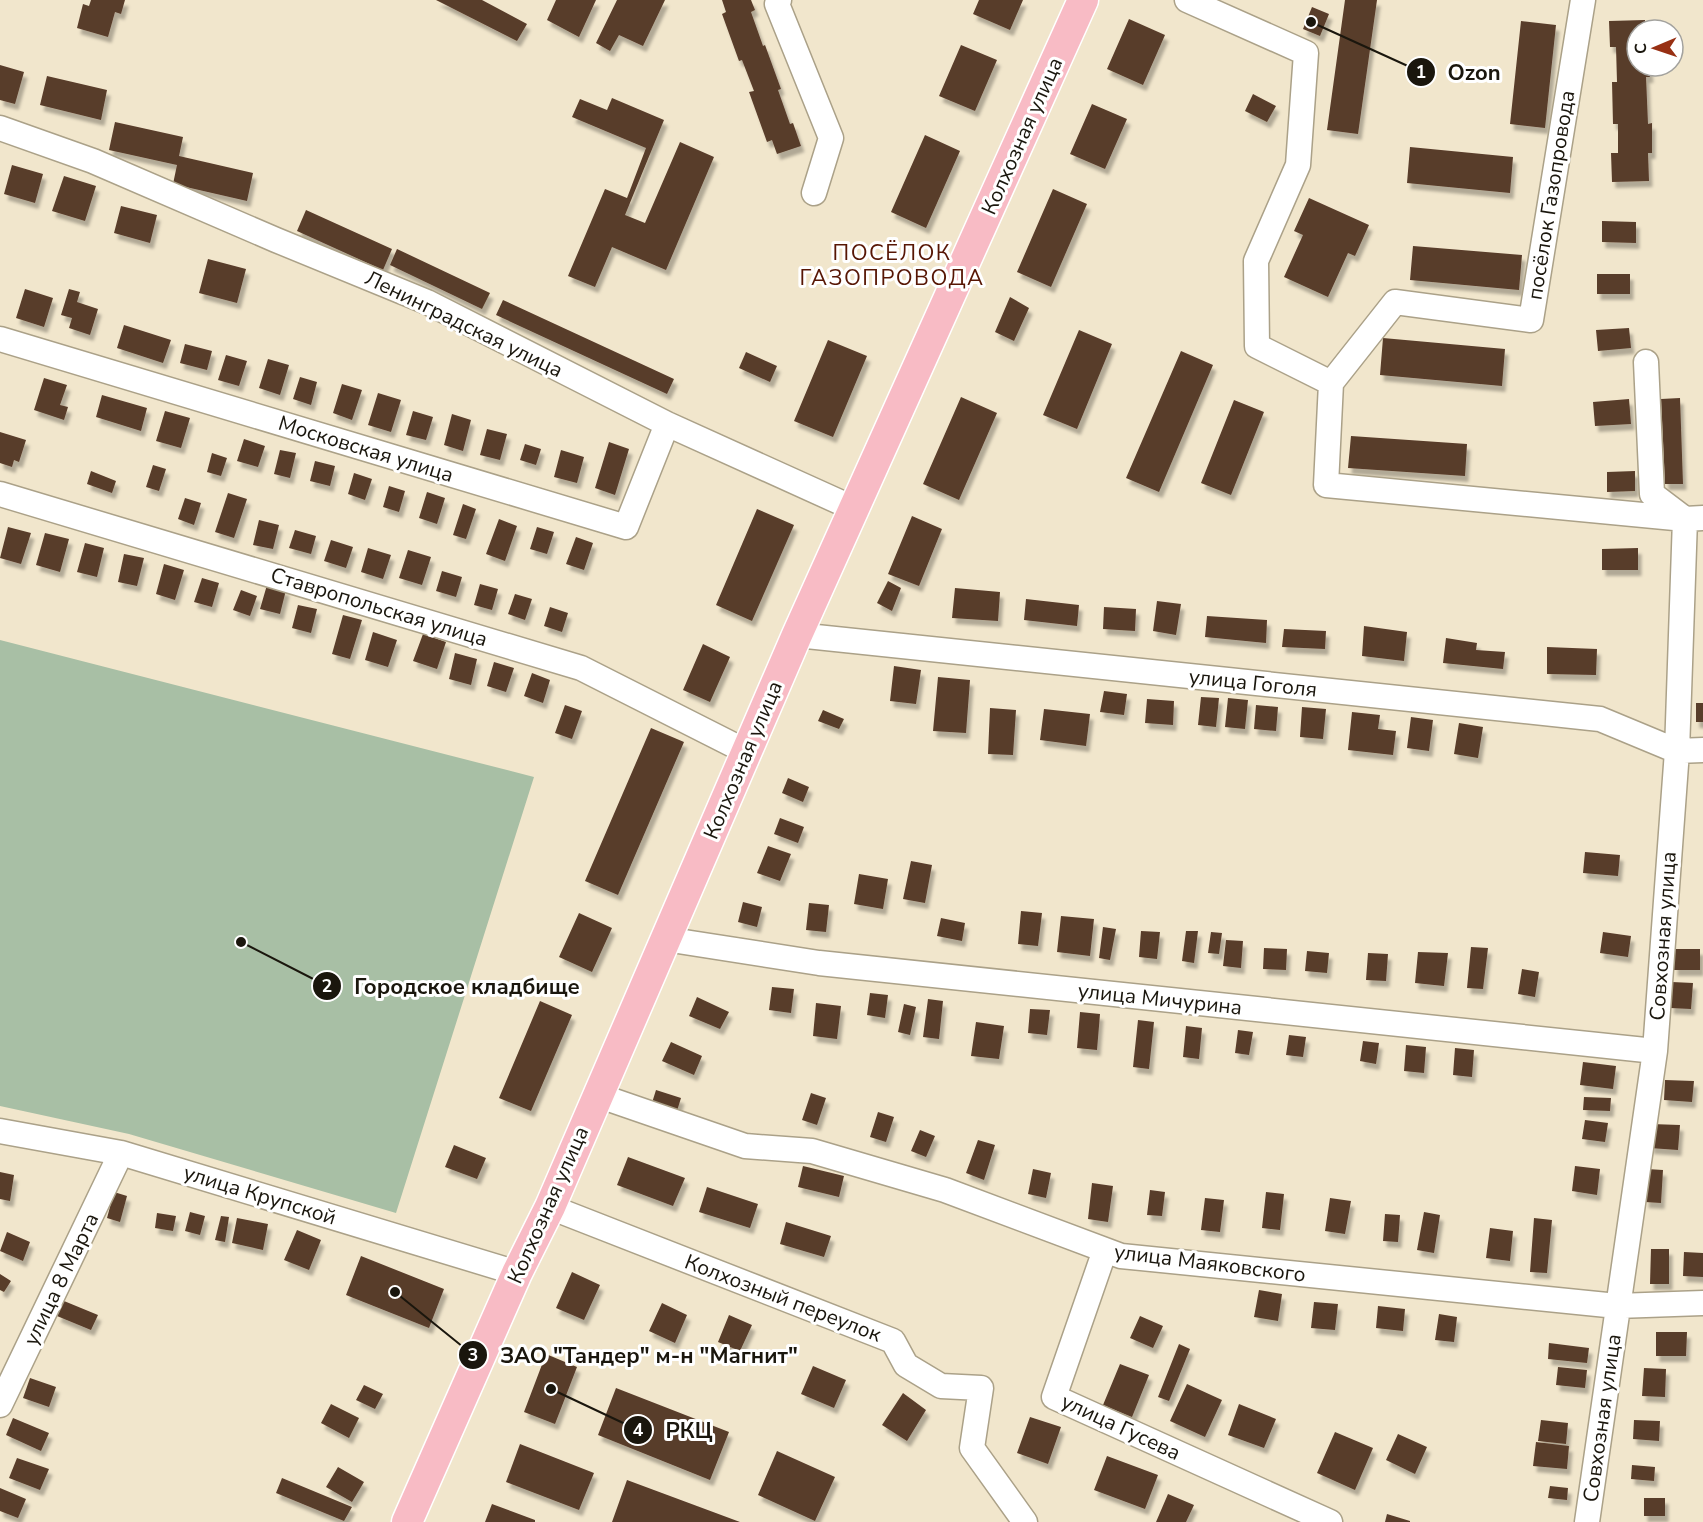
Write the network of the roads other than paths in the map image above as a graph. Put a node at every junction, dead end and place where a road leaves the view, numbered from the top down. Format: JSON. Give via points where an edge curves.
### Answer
{"nodes":[{"id":1,"x":779,"y":0,"type":"edge"},
{"id":2,"x":1083,"y":0,"type":"edge"},
{"id":3,"x":1187,"y":0,"type":"edge"},
{"id":4,"x":1582,"y":0,"type":"edge"},
{"id":5,"x":0,"y":128,"type":"edge"},
{"id":6,"x":814,"y":193,"type":"dead end"},
{"id":7,"x":0,"y":339,"type":"edge"},
{"id":8,"x":1646,"y":362,"type":"dead end"},
{"id":9,"x":1331,"y":383,"type":"junction"},
{"id":10,"x":667,"y":424,"type":"junction"},
{"id":11,"x":0,"y":494,"type":"edge"},
{"id":12,"x":855,"y":509,"type":"junction"},
{"id":13,"x":1694,"y":518,"type":"edge"},
{"id":14,"x":797,"y":635,"type":"junction"},
{"id":15,"x":1703,"y":750,"type":"edge"},
{"id":16,"x":1677,"y":751,"type":"junction"},
{"id":17,"x":747,"y":752,"type":"junction"},
{"id":18,"x":665,"y":939,"type":"junction"},
{"id":19,"x":1655,"y":1050,"type":"junction"},
{"id":20,"x":597,"y":1095,"type":"junction"},
{"id":21,"x":0,"y":1131,"type":"edge"},
{"id":22,"x":121,"y":1153,"type":"junction"},
{"id":23,"x":550,"y":1207,"type":"junction"},
{"id":24,"x":1105,"y":1250,"type":"junction"},
{"id":25,"x":518,"y":1273,"type":"junction"},
{"id":26,"x":1703,"y":1303,"type":"edge"},
{"id":27,"x":1617,"y":1306,"type":"junction"},
{"id":28,"x":0,"y":1405,"type":"edge"},
{"id":29,"x":407,"y":1522,"type":"edge"},
{"id":30,"x":1025,"y":1522,"type":"edge"},
{"id":31,"x":1330,"y":1522,"type":"edge"},
{"id":32,"x":1587,"y":1522,"type":"edge"}],
"edges":[{"from":1,"to":6,"type":"street","via":[[777,4],[831,138]]},
{"from":2,"to":12,"type":"main road","name":"Колхозная улица"},
{"from":3,"to":9,"type":"street","via":[[1306,53],[1298,165],[1256,261],[1257,346]]},
{"from":4,"to":9,"type":"street","name":"посёлок Газопровода","via":[[1531,320],[1395,302]]},
{"from":5,"to":10,"type":"street","name":"Ленинградская улица","via":[[93,161],[427,302]]},
{"from":7,"to":10,"type":"street","name":"Московская улица","via":[[626,527]]},
{"from":8,"to":13,"type":"street","via":[[1652,494]]},
{"from":9,"to":13,"type":"street","via":[[1326,485]]},
{"from":10,"to":12,"type":"street","name":"Ленинградская улица"},
{"from":11,"to":17,"type":"street","name":"Ставропольская улица","via":[[581,668]]},
{"from":12,"to":14,"type":"main road","name":"Колхозная улица"},
{"from":13,"to":16,"type":"street","name":"Совхозная улица"},
{"from":14,"to":16,"type":"street","name":"улица Гоголя","via":[[1600,719]]},
{"from":14,"to":17,"type":"main road","name":"Колхозная улица"},
{"from":15,"to":16,"type":"street","name":"улица Гоголя"},
{"from":16,"to":19,"type":"street","name":"Совхозная улица"},
{"from":17,"to":18,"type":"main road","name":"Колхозная улица"},
{"from":18,"to":19,"type":"street","name":"улица Мичурина","via":[[819,963]]},
{"from":18,"to":20,"type":"main road","name":"Колхозная улица"},
{"from":19,"to":27,"type":"street","name":"Совхозная улица"},
{"from":20,"to":23,"type":"main road","name":"Колхозная улица"},
{"from":20,"to":24,"type":"street","name":"улица Маяковского","via":[[745,1146],[812,1151],[945,1190]]},
{"from":21,"to":22,"type":"street","name":"улица Крупской"},
{"from":22,"to":25,"type":"street","name":"улица Крупской"},
{"from":22,"to":28,"type":"street","name":"улица 8 Марта"},
{"from":23,"to":25,"type":"main road","name":"Колхозная улица"},
{"from":23,"to":30,"type":"street","name":"Колхозный переулок","via":[[893,1341],[906,1365],[941,1386],[981,1388],[972,1448]]},
{"from":24,"to":27,"type":"street","name":"улица Маяковского","via":[[1121,1256]]},
{"from":24,"to":31,"type":"street","name":"улица Гусева","via":[[1054,1397]]},
{"from":25,"to":29,"type":"main road","name":"Колхозная улица"},
{"from":26,"to":27,"type":"street","name":"улица Маяковского"},
{"from":27,"to":32,"type":"street","name":"Совхозная улица"}]}
